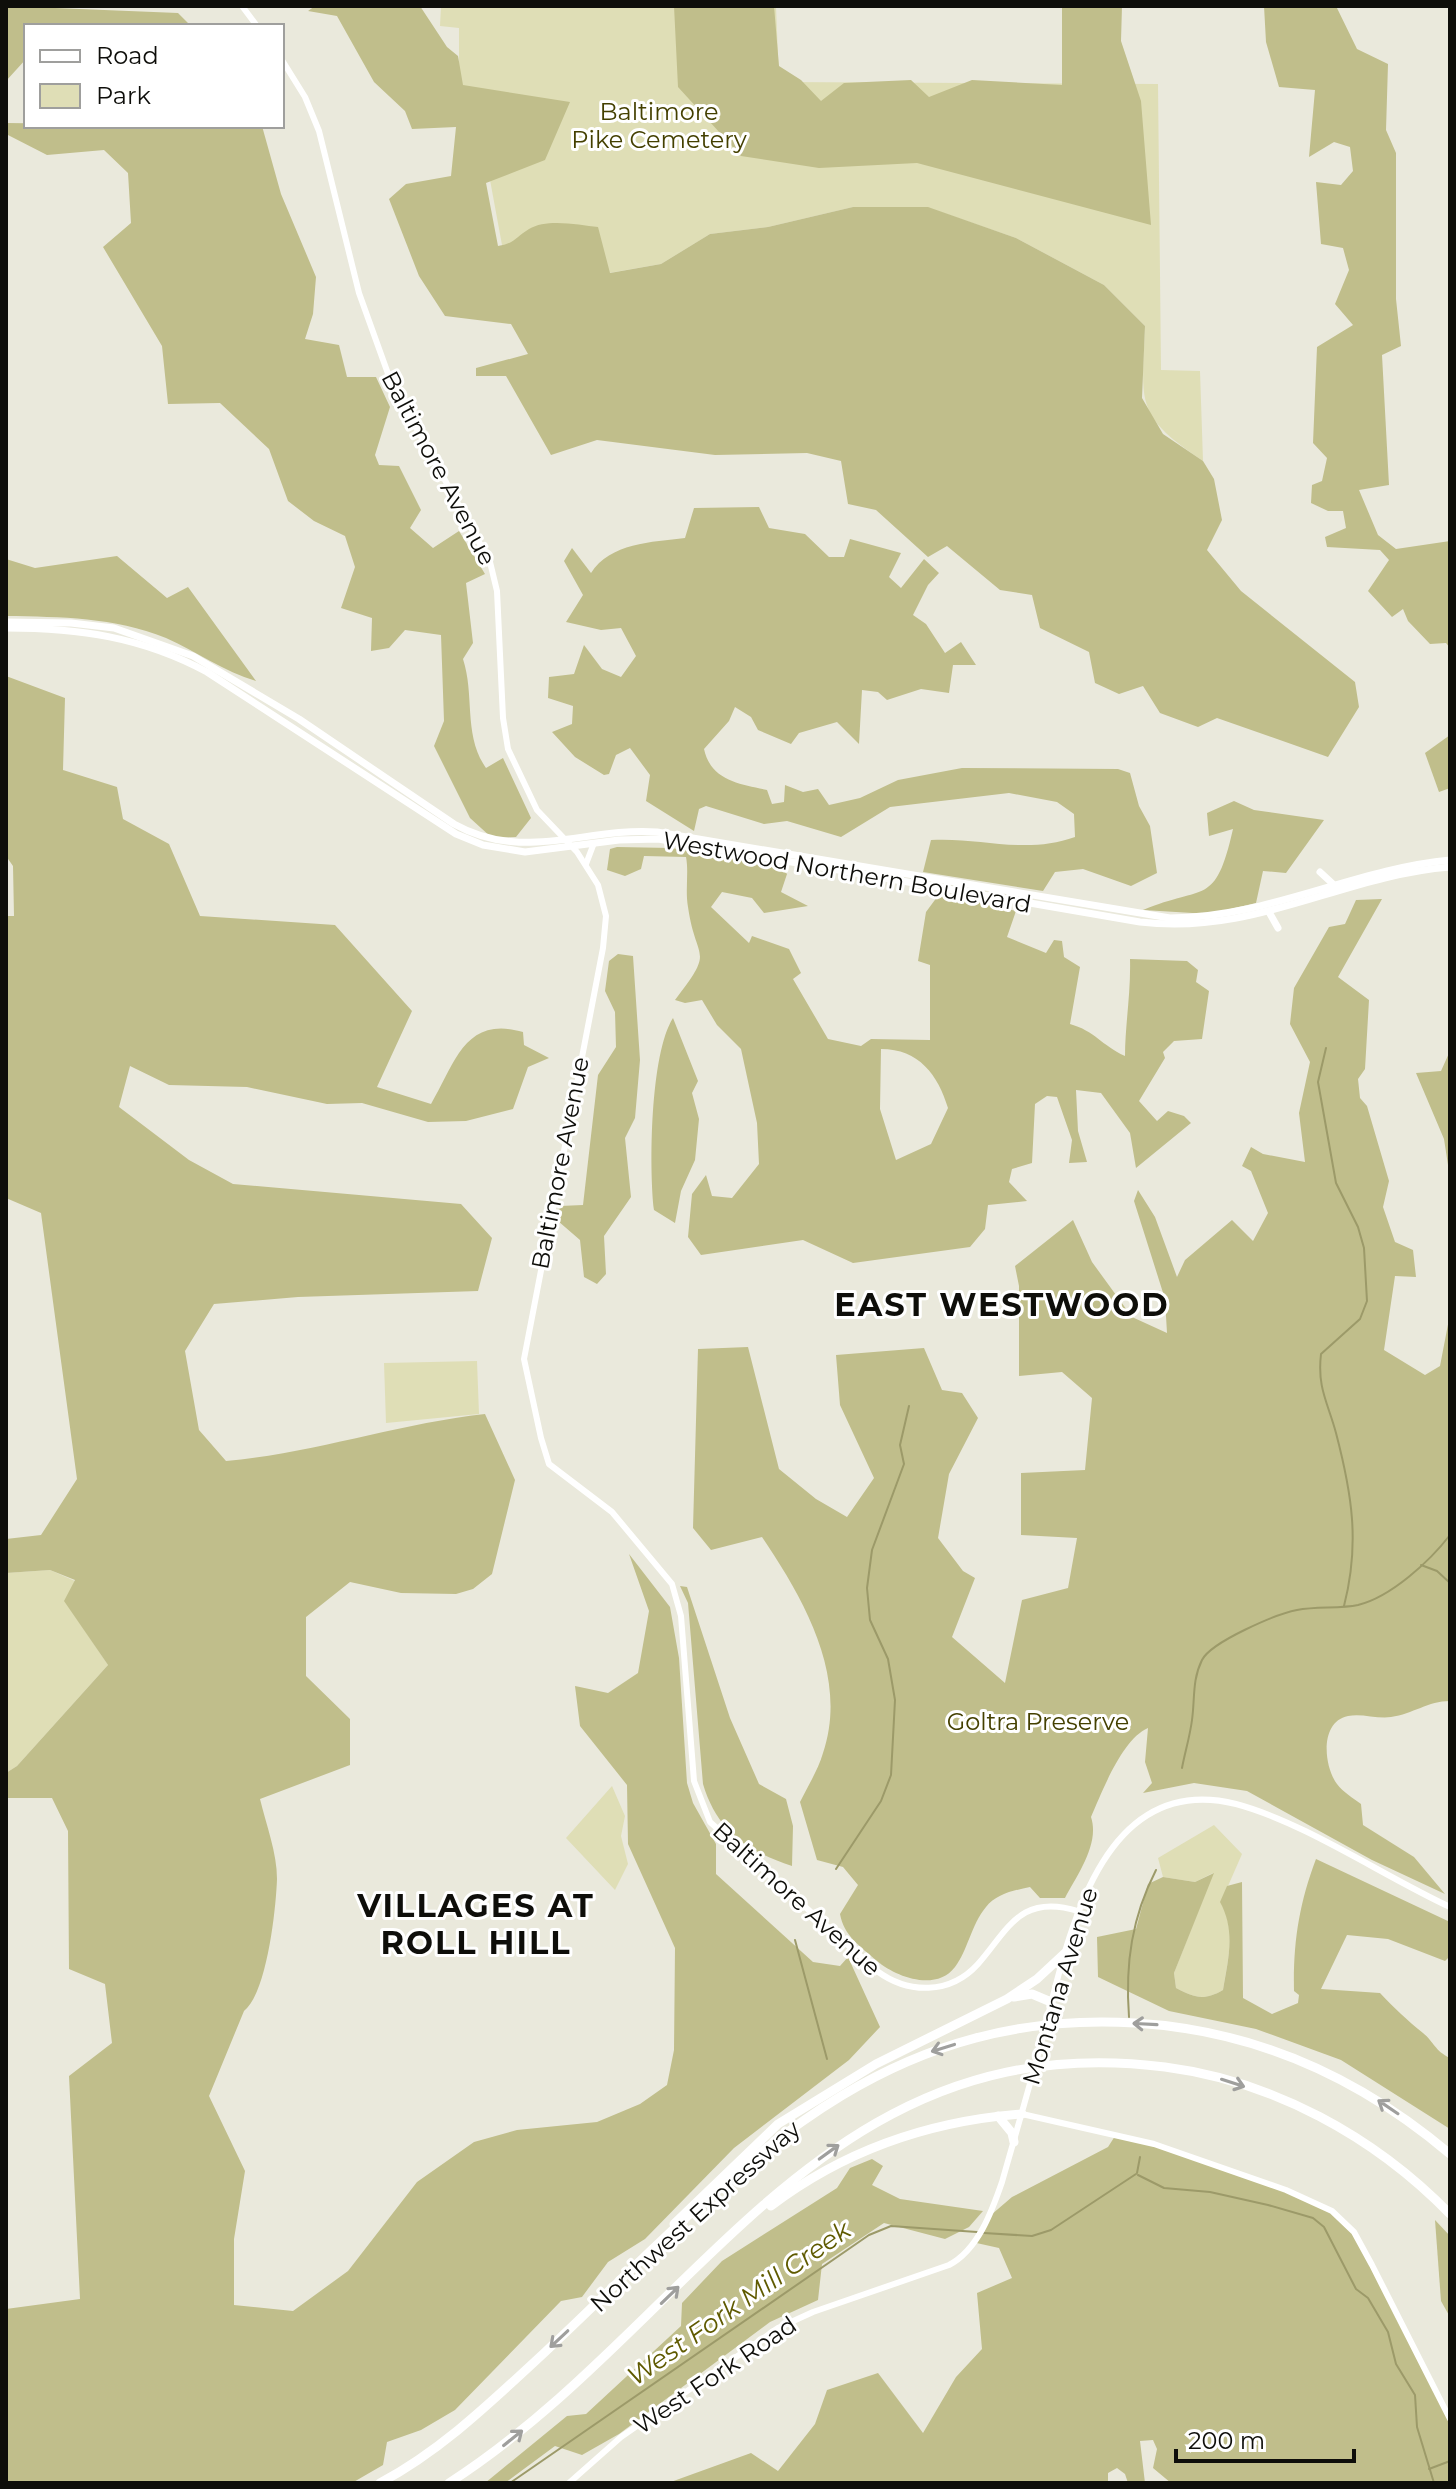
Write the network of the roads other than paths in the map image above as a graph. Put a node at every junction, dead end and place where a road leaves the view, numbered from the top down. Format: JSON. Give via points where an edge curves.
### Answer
{"nodes":[{"id":1,"x":242,"y":6,"type":"edge"},
{"id":2,"x":256,"y":24,"type":"edge"},
{"id":3,"x":284,"y":63,"type":"edge"},
{"id":4,"x":6,"y":622,"type":"edge"},
{"id":5,"x":6,"y":628,"type":"edge"},
{"id":6,"x":564,"y":840,"type":"junction"},
{"id":7,"x":594,"y":843,"type":"junction"},
{"id":8,"x":572,"y":847,"type":"junction"},
{"id":9,"x":1450,"y":860,"type":"edge"},
{"id":10,"x":586,"y":864,"type":"junction"},
{"id":11,"x":1450,"y":867,"type":"edge"},
{"id":12,"x":1320,"y":872,"type":"dead end"},
{"id":13,"x":1333,"y":884,"type":"junction"},
{"id":14,"x":1269,"y":912,"type":"junction"},
{"id":15,"x":1278,"y":928,"type":"dead end"},
{"id":16,"x":1450,"y":1907,"type":"edge"},
{"id":17,"x":1078,"y":1911,"type":"junction"},
{"id":18,"x":1065,"y":1953,"type":"junction"},
{"id":19,"x":1007,"y":1999,"type":"junction"},
{"id":20,"x":1051,"y":2002,"type":"junction"},
{"id":21,"x":1022,"y":2114,"type":"junction"},
{"id":22,"x":998,"y":2116,"type":"junction"},
{"id":23,"x":1014,"y":2142,"type":"junction"},
{"id":24,"x":1450,"y":2154,"type":"edge"},
{"id":25,"x":1450,"y":2214,"type":"edge"},
{"id":26,"x":991,"y":2215,"type":"joint"},
{"id":27,"x":657,"y":2247,"type":"junction"},
{"id":28,"x":706,"y":2258,"type":"junction"},
{"id":29,"x":1450,"y":2419,"type":"edge"},
{"id":30,"x":472,"y":2469,"type":"junction"},
{"id":31,"x":380,"y":2483,"type":"edge"},
{"id":32,"x":449,"y":2483,"type":"edge"},
{"id":33,"x":460,"y":2483,"type":"edge"},
{"id":34,"x":569,"y":2483,"type":"edge"}],
"edges":[{"from":1,"to":2,"type":"street"},
{"from":3,"to":6,"type":"street","name":"Baltimore Avenue","via":[[319,131],[359,293],[391,382],[490,562],[497,591],[508,749],[537,810]]},
{"from":4,"to":6,"type":"main road","name":"Westwood Northern Boulevard","via":[[92,625],[161,643],[299,719],[467,832],[521,845]]},
{"from":5,"to":8,"type":"main road","name":"Westwood Northern Boulevard","via":[[102,633],[160,649],[207,672],[456,834],[508,851]]},
{"from":6,"to":8,"type":"street","name":"Baltimore Avenue"},
{"from":6,"to":13,"type":"main road","name":"Westwood Northern Boulevard","via":[[638,831],[681,835],[1155,917],[1247,910]]},
{"from":7,"to":8,"type":"main road","name":"Westwood Northern Boulevard"},
{"from":7,"to":10,"type":"street"},
{"from":7,"to":14,"type":"main road","name":"Westwood Northern Boulevard","via":[[689,843],[1161,925],[1215,924]]},
{"from":8,"to":10,"type":"street","name":"Baltimore Avenue"},
{"from":9,"to":13,"type":"main road","name":"Westwood Northern Boulevard"},
{"from":10,"to":17,"type":"street","name":"Baltimore Avenue","via":[[602,896],[605,938],[524,1359],[549,1464],[612,1512],[666,1575],[677,1597],[694,1781],[704,1813],[723,1837],[877,1971],[907,1987],[929,1989],[963,1978],[1001,1931],[1024,1914],[1057,1907]]},
{"from":11,"to":14,"type":"main road","name":"Westwood Northern Boulevard","via":[[1387,876]]},
{"from":12,"to":13,"type":"main road"},
{"from":14,"to":15,"type":"main road"},
{"from":16,"to":17,"type":"street","name":"Montana Avenue","via":[[1268,1816],[1204,1801],[1168,1807],[1126,1832],[1103,1859]]},
{"from":17,"to":18,"type":"street","name":"Montana Avenue"},
{"from":18,"to":19,"type":"highway"},
{"from":18,"to":20,"type":"street","name":"Montana Avenue"},
{"from":19,"to":20,"type":"highway","via":[[1032,1994]]},
{"from":19,"to":27,"type":"highway","via":[[876,2064],[778,2124],[677,2220]]},
{"from":20,"to":21,"type":"street","name":"Montana Avenue"},
{"from":21,"to":22,"type":"highway"},
{"from":21,"to":23,"type":"street","name":"Montana Avenue"},
{"from":21,"to":29,"type":"street","via":[[1117,2133],[1286,2190],[1341,2218],[1379,2276]]},
{"from":22,"to":23,"type":"highway"},
{"from":22,"to":28,"type":"highway","via":[[931,2128],[839,2163],[790,2192]]},
{"from":23,"to":26,"type":"street","name":"Montana Avenue"},
{"from":24,"to":27,"type":"highway","name":"Northwest Expressway","one_way":true,"via":[[1382,2102],[1290,2055],[1172,2025],[1071,2022],[1019,2029],[926,2053],[847,2089],[756,2154]]},
{"from":28,"to":25,"type":"highway","name":"Northwest Expressway","one_way":true,"via":[[798,2174],[857,2132],[934,2094],[1009,2072],[1066,2064],[1129,2063],[1185,2070],[1278,2098],[1374,2149]]},
{"from":26,"to":34,"type":"street","name":"West Fork Road","via":[[961,2257],[949,2265],[778,2328],[621,2437]]},
{"from":27,"to":31,"type":"highway","name":"Northwest Expressway","one_way":true,"via":[[461,2428]]},
{"from":30,"to":28,"type":"highway","name":"Northwest Expressway","one_way":true,"via":[[537,2417]]},
{"from":30,"to":32,"type":"highway","name":"Northwest Expressway"},
{"from":30,"to":33,"type":"highway"}]}
